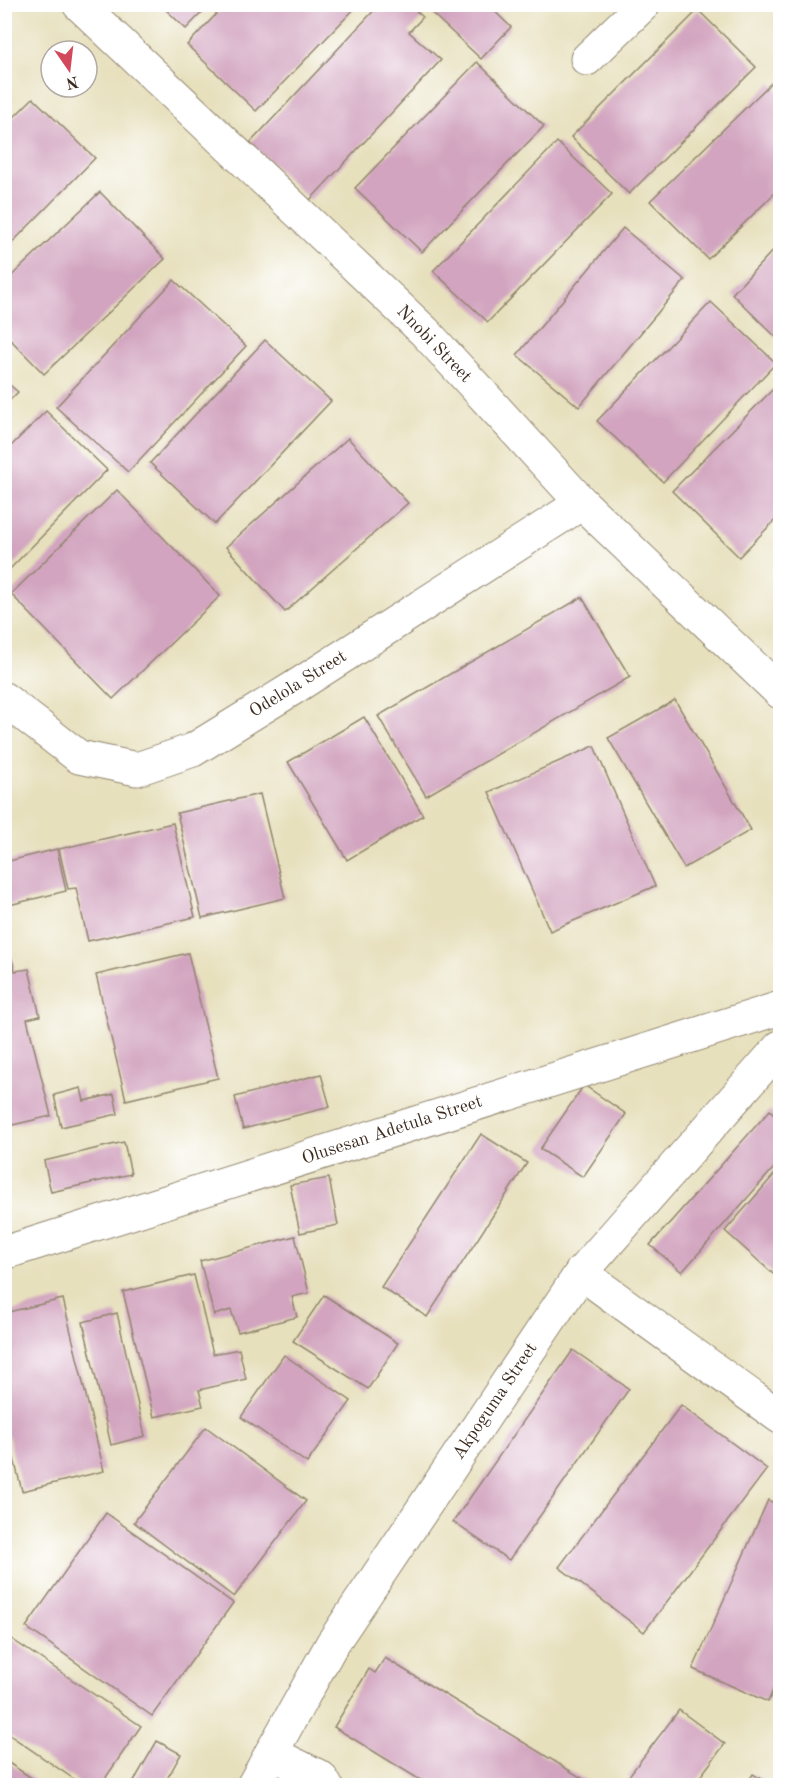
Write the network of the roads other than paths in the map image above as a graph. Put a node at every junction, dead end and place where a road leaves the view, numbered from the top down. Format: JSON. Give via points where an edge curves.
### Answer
{"nodes":[{"id":1,"x":79,"y":4,"type":"edge"},
{"id":2,"x":644,"y":4,"type":"edge"},
{"id":3,"x":587,"y":59,"type":"dead end"},
{"id":4,"x":582,"y":503,"type":"junction"},
{"id":5,"x":780,"y":692,"type":"edge"},
{"id":6,"x":4,"y":699,"type":"edge"},
{"id":7,"x":780,"y":1008,"type":"edge"},
{"id":8,"x":780,"y":1047,"type":"edge"},
{"id":9,"x":4,"y":1253,"type":"edge"},
{"id":10,"x":581,"y":1274,"type":"junction"},
{"id":11,"x":780,"y":1417,"type":"edge"},
{"id":12,"x":271,"y":1753,"type":"junction"},
{"id":13,"x":253,"y":1785,"type":"edge"},
{"id":14,"x":326,"y":1785,"type":"edge"}],
"edges":[{"from":1,"to":4,"type":"street","name":"Nnobi Street","via":[[425,332]]},
{"from":2,"to":3,"type":"street"},
{"from":4,"to":5,"type":"street","name":"Nnobi Street"},
{"from":4,"to":6,"type":"street","name":"Odelola Street","via":[[292,689],[193,750],[171,758],[138,769],[79,757]]},
{"from":7,"to":9,"type":"street","name":"Olusesan Adetula Street"},
{"from":8,"to":10,"type":"street","name":"Akpoguma Street"},
{"from":10,"to":11,"type":"street"},
{"from":10,"to":12,"type":"street","name":"Akpoguma Street","via":[[332,1644]]},
{"from":12,"to":13,"type":"street","name":"Akpoguma Street"},
{"from":12,"to":14,"type":"street","via":[[320,1777]]}]}
